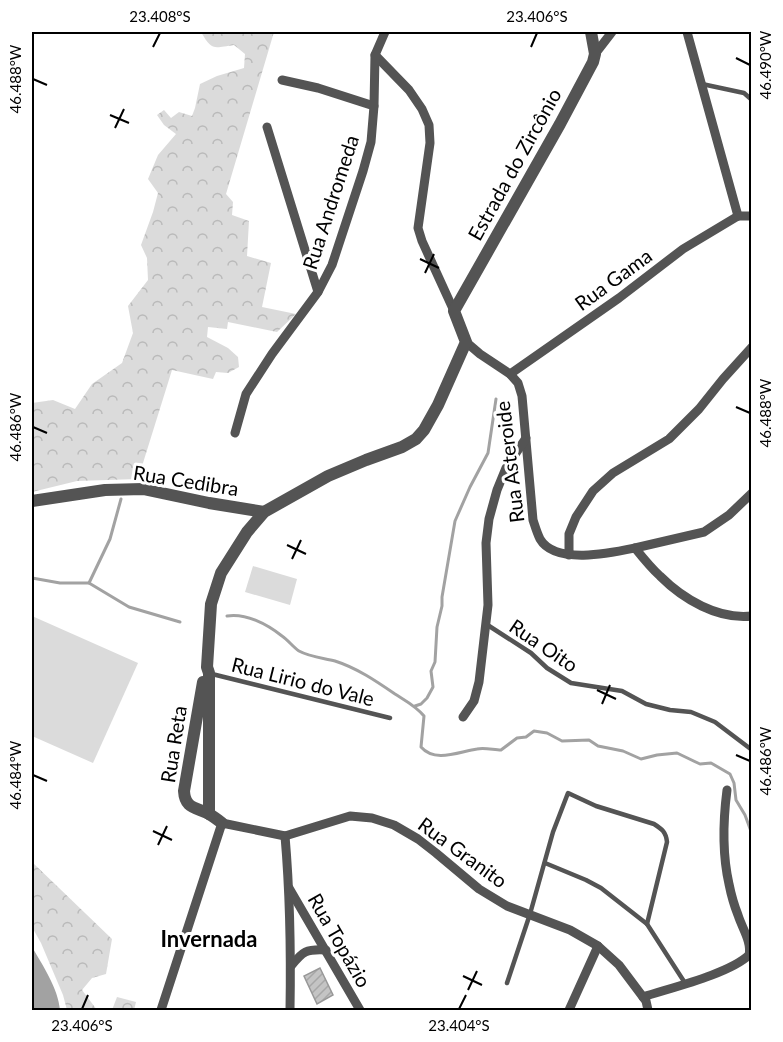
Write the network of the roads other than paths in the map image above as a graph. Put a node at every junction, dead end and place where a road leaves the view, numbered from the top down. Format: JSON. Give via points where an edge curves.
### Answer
{"nodes":[{"id":1,"x":385,"y":32,"type":"edge"},
{"id":2,"x":591,"y":32,"type":"edge"},
{"id":3,"x":612,"y":32,"type":"edge"},
{"id":4,"x":687,"y":32,"type":"edge"},
{"id":5,"x":595,"y":54,"type":"junction"},
{"id":6,"x":375,"y":55,"type":"junction"},
{"id":7,"x":282,"y":80,"type":"dead end"},
{"id":8,"x":702,"y":84,"type":"junction"},
{"id":9,"x":752,"y":100,"type":"edge"},
{"id":10,"x":374,"y":106,"type":"junction"},
{"id":11,"x":267,"y":127,"type":"dead end"},
{"id":12,"x":738,"y":216,"type":"junction"},
{"id":13,"x":752,"y":216,"type":"edge"},
{"id":14,"x":318,"y":292,"type":"junction"},
{"id":15,"x":454,"y":311,"type":"junction"},
{"id":16,"x":466,"y":342,"type":"junction"},
{"id":17,"x":752,"y":347,"type":"edge"},
{"id":18,"x":510,"y":374,"type":"junction"},
{"id":19,"x":234,"y":433,"type":"dead end"},
{"id":20,"x":526,"y":438,"type":"junction"},
{"id":21,"x":752,"y":493,"type":"edge"},
{"id":22,"x":32,"y":501,"type":"edge"},
{"id":23,"x":264,"y":512,"type":"junction"},
{"id":24,"x":634,"y":548,"type":"junction"},
{"id":25,"x":569,"y":555,"type":"junction"},
{"id":26,"x":752,"y":616,"type":"edge"},
{"id":27,"x":486,"y":624,"type":"junction"},
{"id":28,"x":208,"y":670,"type":"junction"},
{"id":29,"x":463,"y":717,"type":"dead end"},
{"id":30,"x":390,"y":718,"type":"dead end"},
{"id":31,"x":752,"y":750,"type":"edge"},
{"id":32,"x":727,"y":790,"type":"dead end"},
{"id":33,"x":209,"y":814,"type":"junction"},
{"id":34,"x":222,"y":823,"type":"junction"},
{"id":35,"x":285,"y":836,"type":"junction"},
{"id":36,"x":545,"y":863,"type":"junction"},
{"id":37,"x":289,"y":887,"type":"junction"},
{"id":38,"x":530,"y":914,"type":"junction"},
{"id":39,"x":647,"y":924,"type":"junction"},
{"id":40,"x":598,"y":946,"type":"junction"},
{"id":41,"x":326,"y":950,"type":"junction"},
{"id":42,"x":291,"y":966,"type":"junction"},
{"id":43,"x":507,"y":983,"type":"dead end"},
{"id":44,"x":685,"y":983,"type":"junction"},
{"id":45,"x":643,"y":996,"type":"junction"},
{"id":46,"x":161,"y":1011,"type":"edge"},
{"id":47,"x":290,"y":1011,"type":"edge"},
{"id":48,"x":360,"y":1011,"type":"edge"},
{"id":49,"x":569,"y":1011,"type":"edge"},
{"id":50,"x":648,"y":1011,"type":"edge"}],
"edges":[{"from":1,"to":6,"type":"street","name":"Rua Andromeda"},
{"from":2,"to":5,"type":"street"},
{"from":3,"to":5,"type":"street"},
{"from":4,"to":8,"type":"street"},
{"from":5,"to":15,"type":"street","name":"Estrada do Zircônio"},
{"from":6,"to":10,"type":"street","name":"Rua Andromeda"},
{"from":6,"to":15,"type":"street","via":[[408,90],[429,126],[418,228]]},
{"from":7,"to":10,"type":"street"},
{"from":8,"to":9,"type":"lane","via":[[744,93]]},
{"from":8,"to":12,"type":"street"},
{"from":10,"to":14,"type":"street","name":"Rua Andromeda","via":[[371,142],[363,171],[332,265]]},
{"from":11,"to":14,"type":"street"},
{"from":12,"to":13,"type":"street"},
{"from":12,"to":18,"type":"street","name":"Rua Gama","via":[[683,249]]},
{"from":14,"to":19,"type":"street","name":"Rua Andromeda","via":[[246,394]]},
{"from":15,"to":16,"type":"street"},
{"from":16,"to":18,"type":"street","name":"Rua Asteroide"},
{"from":16,"to":23,"type":"street","via":[[438,405],[416,439],[328,476]]},
{"from":17,"to":25,"type":"street","via":[[669,439],[613,473],[592,491],[569,534]]},
{"from":18,"to":20,"type":"street","name":"Rua Asteroide","via":[[522,396]]},
{"from":20,"to":25,"type":"street","name":"Rua Asteroide","via":[[533,520],[545,545]]},
{"from":20,"to":27,"type":"street","via":[[506,468],[489,519]]},
{"from":21,"to":24,"type":"street","name":"Rua Asteroide","via":[[704,532]]},
{"from":22,"to":23,"type":"street","name":"Rua Cedibra","via":[[105,490],[143,489]]},
{"from":23,"to":28,"type":"street","name":"Rua Reta","via":[[247,531],[222,573],[211,604]]},
{"from":24,"to":25,"type":"street","name":"Rua Asteroide"},
{"from":24,"to":26,"type":"street","via":[[677,591],[703,607],[727,615]]},
{"from":27,"to":29,"type":"street","via":[[479,682]]},
{"from":27,"to":31,"type":"lane","name":"Rua Oito","via":[[571,683],[622,691],[646,704],[691,712],[715,722]]},
{"from":28,"to":30,"type":"lane","name":"Rua Lirio do Vale"},
{"from":28,"to":33,"type":"street","name":"Rua Reta"},
{"from":28,"to":33,"type":"street","name":"Rua Reta","via":[[184,800]]},
{"from":32,"to":44,"type":"street","via":[[724,849],[729,884],[750,945],[749,955],[739,963]]},
{"from":33,"to":34,"type":"street","name":"Rua Reta"},
{"from":34,"to":35,"type":"street","name":"Rua Granito"},
{"from":34,"to":46,"type":"street"},
{"from":35,"to":37,"type":"street"},
{"from":35,"to":38,"type":"street","name":"Rua Granito","via":[[350,816],[394,825],[418,839],[479,889]]},
{"from":36,"to":38,"type":"lane"},
{"from":36,"to":39,"type":"lane","via":[[601,888]]},
{"from":36,"to":39,"type":"lane","via":[[568,793],[654,824],[662,829],[667,843]]},
{"from":37,"to":41,"type":"street","name":"Rua Topázio"},
{"from":37,"to":42,"type":"street"},
{"from":38,"to":40,"type":"street","name":"Rua Granito"},
{"from":38,"to":43,"type":"lane"},
{"from":39,"to":44,"type":"lane"},
{"from":40,"to":45,"type":"street","name":"Rua Granito","via":[[620,965]]},
{"from":40,"to":49,"type":"street"},
{"from":41,"to":42,"type":"street","via":[[307,951]]},
{"from":41,"to":48,"type":"street","name":"Rua Topázio"},
{"from":42,"to":47,"type":"street"},
{"from":44,"to":45,"type":"street"},
{"from":45,"to":50,"type":"street","name":"Rua Granito"}]}
